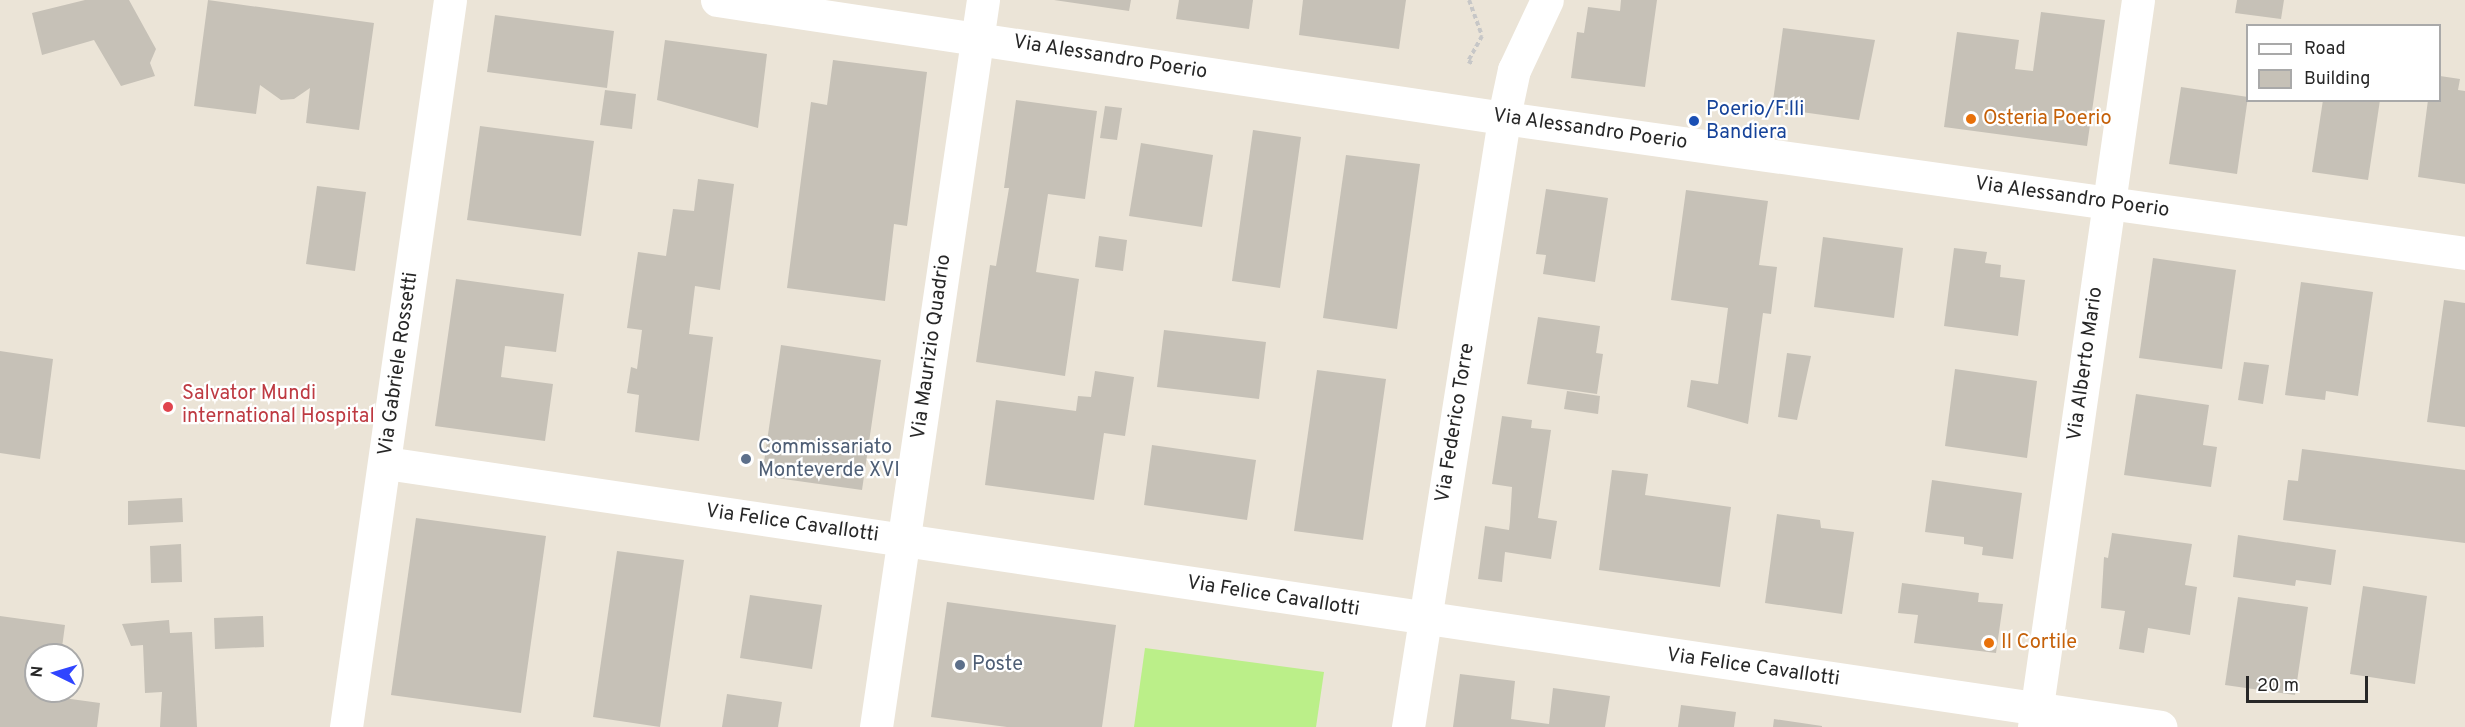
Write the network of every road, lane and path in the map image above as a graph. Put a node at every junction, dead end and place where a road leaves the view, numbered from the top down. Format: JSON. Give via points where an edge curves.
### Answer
{"nodes":[{"id":1,"x":450,"y":0,"type":"edge"},
{"id":2,"x":717,"y":0,"type":"edge"},
{"id":3,"x":983,"y":0,"type":"edge"},
{"id":4,"x":1469,"y":0,"type":"edge"},
{"id":5,"x":1547,"y":0,"type":"edge"},
{"id":6,"x":2138,"y":0,"type":"edge"},
{"id":7,"x":976,"y":37,"type":"junction"},
{"id":8,"x":1474,"y":64,"type":"dead end"},
{"id":9,"x":1504,"y":118,"type":"junction"},
{"id":10,"x":2110,"y":204,"type":"junction"},
{"id":11,"x":2465,"y":253,"type":"edge"},
{"id":12,"x":386,"y":463,"type":"junction"},
{"id":13,"x":905,"y":540,"type":"junction"},
{"id":14,"x":1426,"y":620,"type":"junction"},
{"id":15,"x":2036,"y":718,"type":"edge"},
{"id":16,"x":346,"y":727,"type":"edge"},
{"id":17,"x":876,"y":727,"type":"edge"},
{"id":18,"x":1408,"y":727,"type":"edge"},
{"id":19,"x":2160,"y":727,"type":"edge"}],
"edges":[{"from":1,"to":12,"type":"street","name":"Via Gabriele Rossetti"},
{"from":2,"to":7,"type":"street","name":"Via Alessandro Poerio"},
{"from":3,"to":7,"type":"street","name":"Via Maurizio Quadrio"},
{"from":4,"to":8,"type":"path","via":[[1482,36],[1468,61]]},
{"from":5,"to":9,"type":"street","name":"Via Federico Torre","via":[[1514,70]]},
{"from":6,"to":10,"type":"street","name":"Via Alberto Mario"},
{"from":7,"to":9,"type":"street","name":"Via Alessandro Poerio"},
{"from":7,"to":13,"type":"street","name":"Via Maurizio Quadrio"},
{"from":9,"to":10,"type":"street","name":"Via Alessandro Poerio"},
{"from":9,"to":14,"type":"street","name":"Via Federico Torre"},
{"from":10,"to":11,"type":"street","name":"Via Alessandro Poerio"},
{"from":10,"to":15,"type":"street","name":"Via Alberto Mario"},
{"from":12,"to":13,"type":"street","name":"Via Felice Cavallotti"},
{"from":12,"to":16,"type":"street","name":"Via Gabriele Rossetti"},
{"from":13,"to":14,"type":"street","name":"Via Felice Cavallotti"},
{"from":13,"to":17,"type":"street","name":"Via Maurizio Quadrio"},
{"from":14,"to":15,"type":"street","name":"Via Felice Cavallotti"},
{"from":14,"to":18,"type":"street","name":"Via Federico Torre"},
{"from":15,"to":19,"type":"street","name":"Via Felice Cavallotti"}]}
